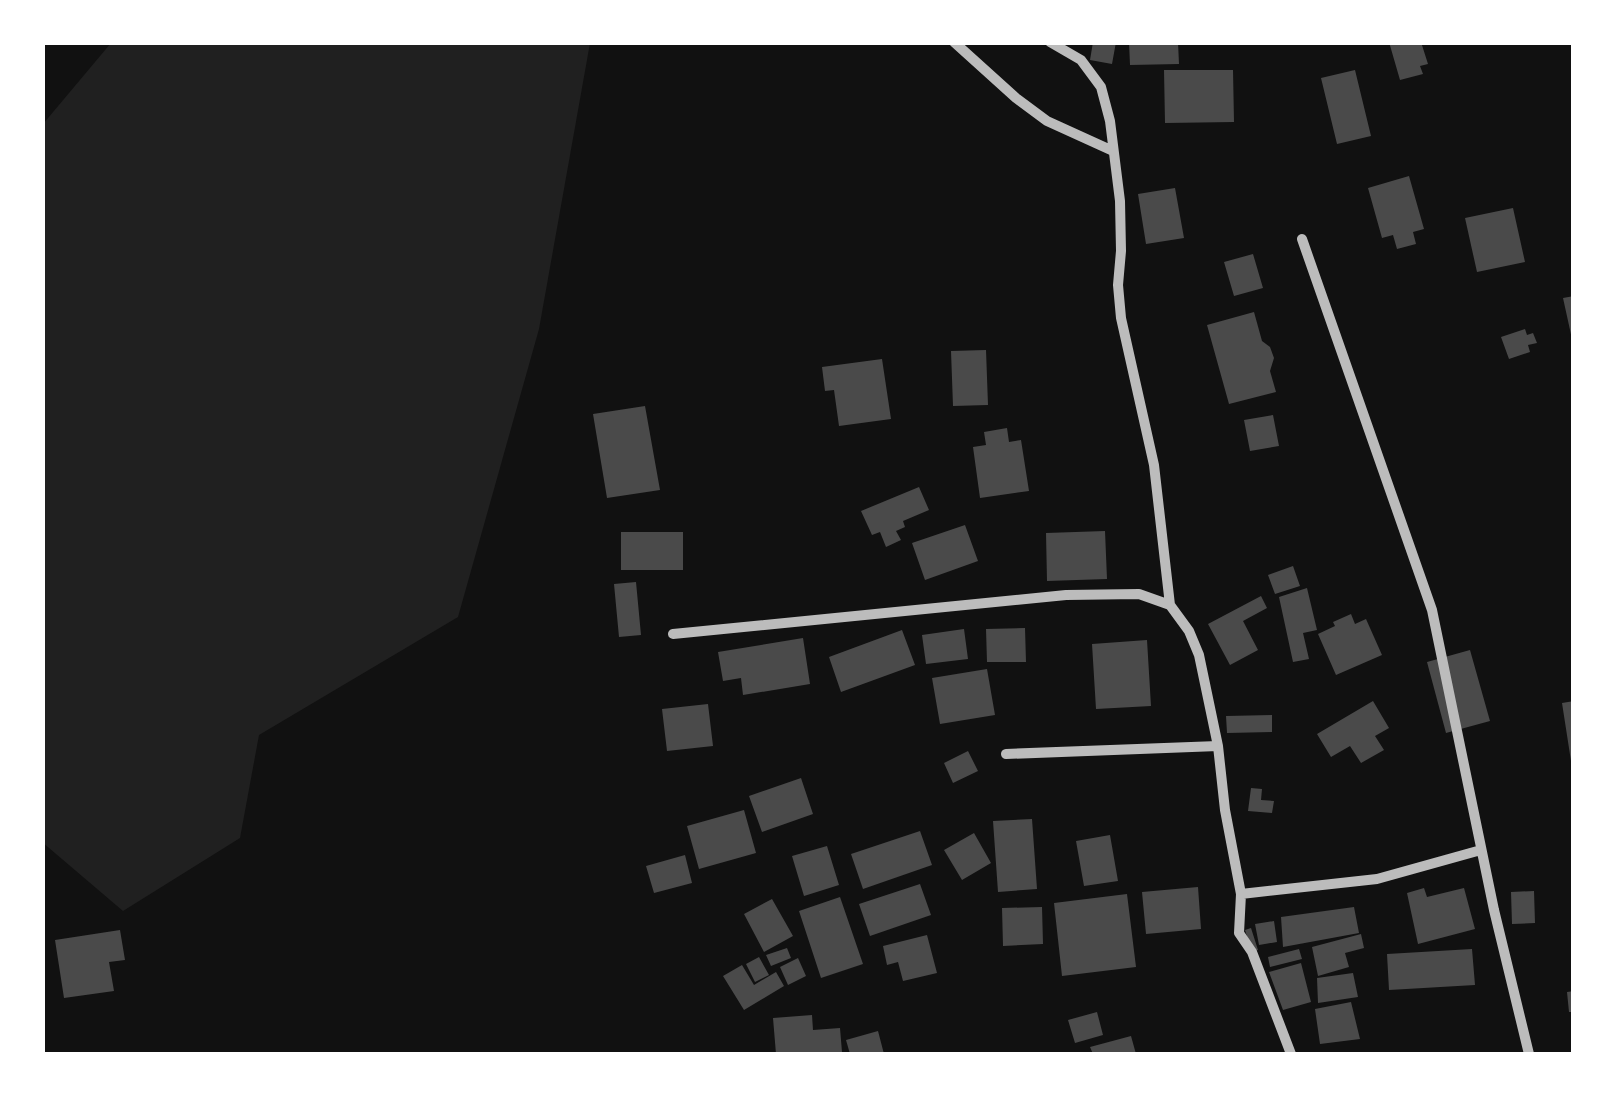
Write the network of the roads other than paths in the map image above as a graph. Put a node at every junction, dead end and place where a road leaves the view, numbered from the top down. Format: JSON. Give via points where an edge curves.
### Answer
{"nodes":[{"id":1,"x":954,"y":42,"type":"edge"},
{"id":2,"x":1050,"y":42,"type":"edge"},
{"id":3,"x":1113,"y":151,"type":"junction"},
{"id":4,"x":1302,"y":239,"type":"dead end"},
{"id":5,"x":1170,"y":605,"type":"junction"},
{"id":6,"x":673,"y":634,"type":"dead end"},
{"id":7,"x":1218,"y":746,"type":"junction"},
{"id":8,"x":1006,"y":754,"type":"dead end"},
{"id":9,"x":1482,"y":850,"type":"junction"},
{"id":10,"x":1241,"y":894,"type":"junction"},
{"id":11,"x":1292,"y":1054,"type":"edge"},
{"id":12,"x":1529,"y":1054,"type":"edge"}],
"edges":[{"from":1,"to":3,"type":"street","via":[[1048,120]]},
{"from":2,"to":3,"type":"street","via":[[1081,60],[1102,87]]},
{"from":3,"to":5,"type":"street","via":[[1122,318],[1154,465]]},
{"from":4,"to":9,"type":"street","via":[[1432,610]]},
{"from":5,"to":6,"type":"street","via":[[1139,594],[1066,595]]},
{"from":5,"to":7,"type":"street","via":[[1199,655]]},
{"from":7,"to":8,"type":"street"},
{"from":7,"to":10,"type":"street"},
{"from":9,"to":10,"type":"street","via":[[1377,878]]},
{"from":9,"to":12,"type":"street"},
{"from":10,"to":11,"type":"street","via":[[1239,932]]}]}
